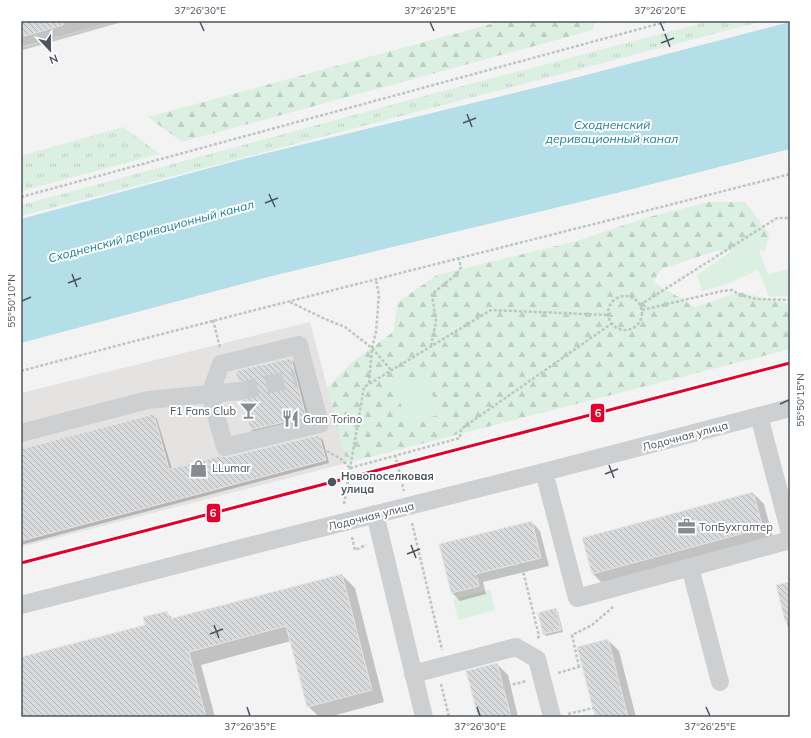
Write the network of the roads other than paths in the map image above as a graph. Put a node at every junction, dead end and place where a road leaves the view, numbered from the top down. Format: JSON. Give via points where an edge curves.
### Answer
{"nodes":[{"id":1,"x":240,"y":391,"type":"tunnel mouth"},
{"id":2,"x":210,"y":394,"type":"junction"},
{"id":3,"x":790,"y":408,"type":"edge"},
{"id":4,"x":759,"y":416,"type":"junction"},
{"id":5,"x":21,"y":433,"type":"edge"},
{"id":6,"x":544,"y":472,"type":"junction"},
{"id":7,"x":375,"y":514,"type":"junction"},
{"id":8,"x":790,"y":533,"type":"edge"},
{"id":9,"x":790,"y":540,"type":"edge"},
{"id":10,"x":690,"y":567,"type":"junction"},
{"id":11,"x":21,"y":605,"type":"edge"},
{"id":12,"x":413,"y":674,"type":"junction"},
{"id":13,"x":720,"y":682,"type":"dead end"},
{"id":14,"x":558,"y":716,"type":"edge"},
{"id":15,"x":424,"y":717,"type":"edge"}],
"edges":[{"from":1,"to":2,"type":"street"},
{"from":2,"to":2,"type":"street","via":[[225,447],[320,424],[302,376],[299,345],[221,364]]},
{"from":2,"to":5,"type":"street","via":[[148,400]]},
{"from":3,"to":4,"type":"street","name":"Лодочная улица"},
{"from":4,"to":6,"type":"street","name":"Лодочная улица"},
{"from":4,"to":8,"type":"street"},
{"from":6,"to":7,"type":"street","name":"Лодочная улица"},
{"from":6,"to":10,"type":"street","via":[[577,598]]},
{"from":7,"to":11,"type":"street","name":"Лодочная улица"},
{"from":7,"to":12,"type":"street"},
{"from":9,"to":10,"type":"street"},
{"from":10,"to":13,"type":"street"},
{"from":12,"to":14,"type":"street","via":[[516,648],[537,660]]},
{"from":12,"to":15,"type":"street"}]}
